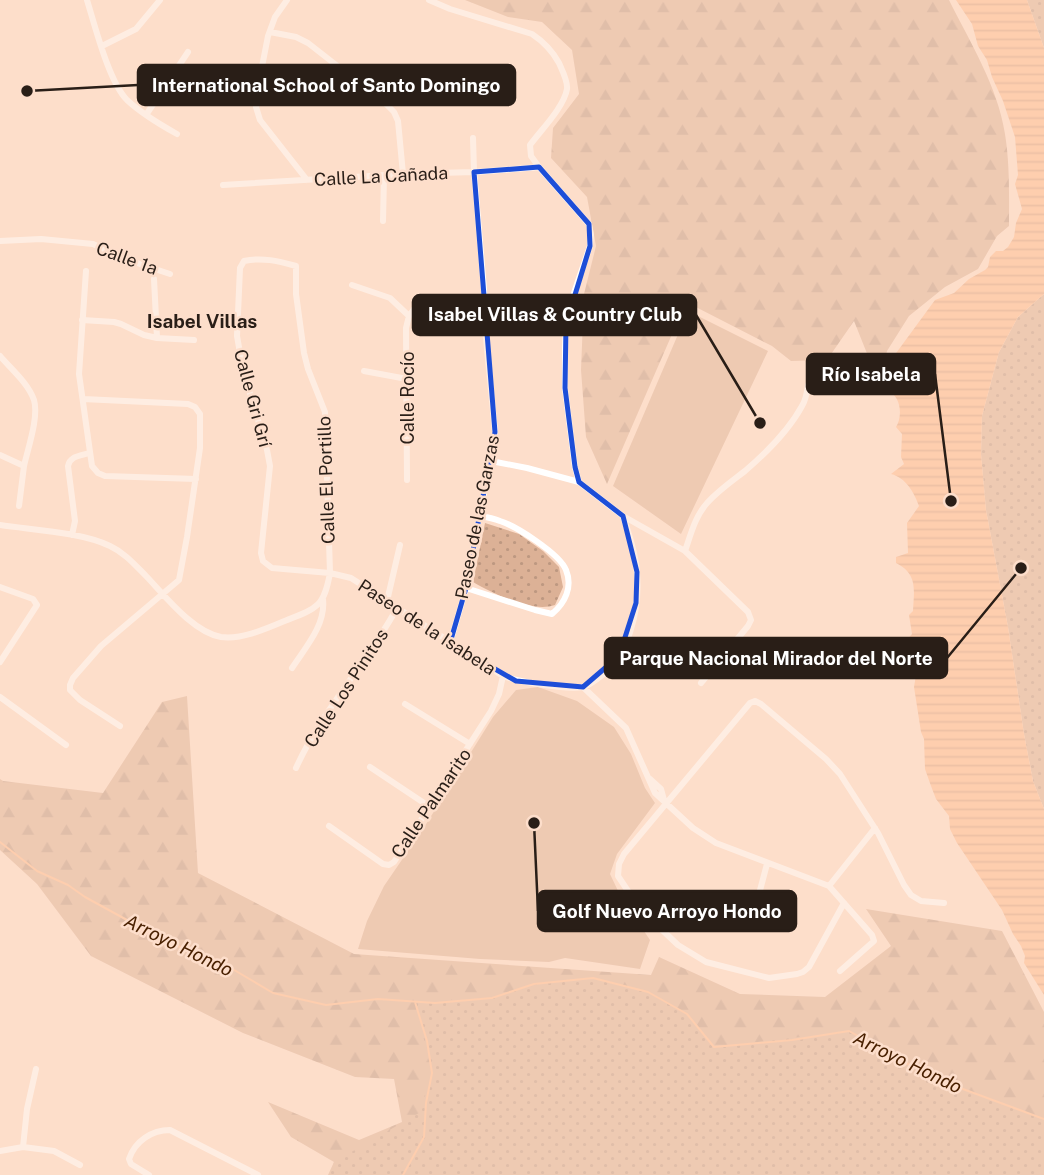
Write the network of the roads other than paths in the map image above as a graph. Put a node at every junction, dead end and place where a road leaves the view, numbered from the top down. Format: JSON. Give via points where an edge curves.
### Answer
{"nodes":[{"id":1,"x":87,"y":0,"type":"edge"},
{"id":2,"x":160,"y":0,"type":"edge"},
{"id":3,"x":287,"y":0,"type":"edge"},
{"id":4,"x":429,"y":0,"type":"edge"},
{"id":5,"x":270,"y":32,"type":"junction"},
{"id":6,"x":102,"y":46,"type":"junction"},
{"id":7,"x":188,"y":52,"type":"dead end"},
{"id":8,"x":146,"y":115,"type":"junction"},
{"id":9,"x":177,"y":134,"type":"dead end"},
{"id":10,"x":473,"y":138,"type":"dead end"},
{"id":11,"x":539,"y":167,"type":"junction"},
{"id":12,"x":474,"y":172,"type":"junction"},
{"id":13,"x":402,"y":174,"type":"junction"},
{"id":14,"x":384,"y":175,"type":"junction"},
{"id":15,"x":307,"y":180,"type":"junction"},
{"id":16,"x":223,"y":184,"type":"dead end"},
{"id":17,"x":383,"y":221,"type":"dead end"},
{"id":18,"x":0,"y":241,"type":"edge"},
{"id":19,"x":296,"y":266,"type":"joint"},
{"id":20,"x":86,"y":271,"type":"dead end"},
{"id":21,"x":170,"y":274,"type":"dead end"},
{"id":22,"x":154,"y":279,"type":"dead end"},
{"id":23,"x":352,"y":285,"type":"dead end"},
{"id":24,"x":409,"y":316,"type":"junction"},
{"id":25,"x":82,"y":320,"type":"junction"},
{"id":26,"x":485,"y":328,"type":"junction"},
{"id":27,"x":157,"y":338,"type":"junction"},
{"id":28,"x":194,"y":340,"type":"dead end"},
{"id":29,"x":0,"y":356,"type":"edge"},
{"id":30,"x":363,"y":370,"type":"dead end"},
{"id":31,"x":407,"y":379,"type":"junction"},
{"id":32,"x":808,"y":385,"type":"dead end"},
{"id":33,"x":83,"y":399,"type":"junction"},
{"id":34,"x":89,"y":453,"type":"junction"},
{"id":35,"x":0,"y":455,"type":"edge"},
{"id":36,"x":491,"y":461,"type":"junction"},
{"id":37,"x":24,"y":466,"type":"junction"},
{"id":38,"x":196,"y":479,"type":"junction"},
{"id":39,"x":407,"y":480,"type":"dead end"},
{"id":40,"x":579,"y":482,"type":"junction"},
{"id":41,"x":19,"y":506,"type":"dead end"},
{"id":42,"x":479,"y":516,"type":"junction"},
{"id":43,"x":623,"y":516,"type":"junction"},
{"id":44,"x":0,"y":525,"type":"edge"},
{"id":45,"x":72,"y":535,"type":"junction"},
{"id":46,"x":400,"y":545,"type":"dead end"},
{"id":47,"x":685,"y":551,"type":"junction"},
{"id":48,"x":330,"y":573,"type":"junction"},
{"id":49,"x":0,"y":587,"type":"edge"},
{"id":50,"x":466,"y":588,"type":"junction"},
{"id":51,"x":163,"y":594,"type":"junction"},
{"id":52,"x":323,"y":600,"type":"junction"},
{"id":53,"x":387,"y":601,"type":"junction"},
{"id":54,"x":397,"y":608,"type":"junction"},
{"id":55,"x":450,"y":643,"type":"junction"},
{"id":56,"x":0,"y":662,"type":"edge"},
{"id":57,"x":292,"y":668,"type":"dead end"},
{"id":58,"x":503,"y":677,"type":"junction"},
{"id":59,"x":701,"y":683,"type":"dead end"},
{"id":60,"x":583,"y":687,"type":"junction"},
{"id":61,"x":0,"y":697,"type":"edge"},
{"id":62,"x":405,"y":704,"type":"dead end"},
{"id":63,"x":120,"y":726,"type":"dead end"},
{"id":64,"x":470,"y":744,"type":"junction"},
{"id":65,"x":66,"y":745,"type":"dead end"},
{"id":66,"x":296,"y":768,"type":"dead end"},
{"id":67,"x":370,"y":768,"type":"dead end"},
{"id":68,"x":665,"y":802,"type":"junction"},
{"id":69,"x":430,"y":807,"type":"junction"},
{"id":70,"x":329,"y":826,"type":"dead end"},
{"id":71,"x":875,"y":828,"type":"junction"},
{"id":72,"x":768,"y":864,"type":"junction"},
{"id":73,"x":829,"y":886,"type":"junction"},
{"id":74,"x":844,"y":903,"type":"junction"},
{"id":75,"x":944,"y":903,"type":"dead end"},
{"id":76,"x":755,"y":909,"type":"dead end"},
{"id":77,"x":840,"y":971,"type":"dead end"},
{"id":78,"x":36,"y":1069,"type":"dead end"},
{"id":79,"x":23,"y":1147,"type":"junction"},
{"id":80,"x":0,"y":1151,"type":"edge"},
{"id":81,"x":80,"y":1165,"type":"dead end"},
{"id":82,"x":149,"y":1175,"type":"edge"},
{"id":83,"x":258,"y":1175,"type":"edge"}],
"edges":[{"from":1,"to":6,"type":"street"},
{"from":2,"to":6,"type":"street","via":[[136,29]]},
{"from":3,"to":5,"type":"street"},
{"from":4,"to":11,"type":"street","via":[[532,34],[555,55],[568,86],[562,102],[530,145]]},
{"from":5,"to":13,"type":"street","via":[[308,43],[394,112]]},
{"from":5,"to":15,"type":"street","via":[[256,107],[260,120]]},
{"from":6,"to":8,"type":"street","via":[[116,84]]},
{"from":7,"to":8,"type":"street"},
{"from":8,"to":9,"type":"street"},
{"from":10,"to":12,"type":"street","name":"Paseo de las Garzas"},
{"from":11,"to":12,"type":"street","name":"Calle La Cañada"},
{"from":11,"to":40,"type":"street","via":[[589,224],[591,235],[566,324],[565,388]]},
{"from":12,"to":13,"type":"street","name":"Calle La Cañada"},
{"from":12,"to":26,"type":"street","name":"Paseo de las Garzas"},
{"from":13,"to":14,"type":"street","name":"Calle La Cañada"},
{"from":14,"to":15,"type":"street","name":"Calle La Cañada"},
{"from":14,"to":17,"type":"street"},
{"from":15,"to":16,"type":"street","name":"Calle La Cañada"},
{"from":18,"to":21,"type":"street","name":"Calle 1a","via":[[93,244]]},
{"from":19,"to":48,"type":"street","name":"Calle El Portillo","via":[[304,353],[325,412]]},
{"from":19,"to":48,"type":"street","name":"Calle Gri Grí","via":[[256,258],[244,261],[237,337],[270,467],[263,561],[272,568]]},
{"from":20,"to":25,"type":"street"},
{"from":22,"to":27,"type":"street"},
{"from":23,"to":24,"type":"street","via":[[390,298]]},
{"from":24,"to":26,"type":"street","via":[[414,309],[425,308]]},
{"from":24,"to":31,"type":"street","name":"Calle Rocío"},
{"from":25,"to":27,"type":"street","via":[[114,322]]},
{"from":25,"to":33,"type":"street","via":[[79,374]]},
{"from":26,"to":36,"type":"street","name":"Paseo de las Garzas","via":[[495,432]]},
{"from":27,"to":28,"type":"street"},
{"from":29,"to":37,"type":"street","via":[[34,401]]},
{"from":30,"to":31,"type":"street"},
{"from":31,"to":39,"type":"street","name":"Calle Rocío"},
{"from":32,"to":47,"type":"street","via":[[804,404],[789,425],[706,504]]},
{"from":33,"to":34,"type":"street"},
{"from":33,"to":38,"type":"street","via":[[195,407],[200,414]]},
{"from":34,"to":38,"type":"street","via":[[92,466],[105,476]]},
{"from":34,"to":45,"type":"street","via":[[69,461],[75,521]]},
{"from":35,"to":37,"type":"street"},
{"from":36,"to":40,"type":"street"},
{"from":36,"to":42,"type":"street","name":"Paseo de las Garzas"},
{"from":37,"to":41,"type":"street"},
{"from":38,"to":51,"type":"street","via":[[179,580]]},
{"from":40,"to":43,"type":"street"},
{"from":42,"to":50,"type":"street","name":"Paseo de las Garzas"},
{"from":42,"to":50,"type":"street","via":[[521,530],[554,555],[566,569],[568,587],[563,605],[552,614]]},
{"from":43,"to":47,"type":"street"},
{"from":43,"to":60,"type":"street","via":[[637,572],[629,636],[606,672]]},
{"from":44,"to":45,"type":"street"},
{"from":45,"to":51,"type":"street","via":[[124,554]]},
{"from":46,"to":53,"type":"street"},
{"from":47,"to":59,"type":"street","via":[[751,620]]},
{"from":48,"to":52,"type":"street","name":"Calle El Portillo"},
{"from":48,"to":53,"type":"street","name":"Paseo de la Isabela","via":[[351,578]]},
{"from":49,"to":56,"type":"street","via":[[33,599],[37,605]]},
{"from":50,"to":55,"type":"street","name":"Paseo de las Garzas"},
{"from":51,"to":52,"type":"street","via":[[206,632],[229,637],[258,632]]},
{"from":51,"to":63,"type":"street","via":[[101,646],[70,685],[79,700]]},
{"from":52,"to":57,"type":"street","name":"Calle El Portillo","via":[[318,626]]},
{"from":53,"to":54,"type":"street","name":"Paseo de la Isabela"},
{"from":54,"to":55,"type":"street","name":"Paseo de la Isabela"},
{"from":54,"to":66,"type":"street","name":"Calle Los Pinitos"},
{"from":55,"to":58,"type":"street","name":"Paseo de la Isabela"},
{"from":58,"to":60,"type":"street","name":"Paseo de la Isabela"},
{"from":58,"to":64,"type":"street","name":"Calle Palmarito","via":[[491,711]]},
{"from":60,"to":68,"type":"street","via":[[626,728],[655,793]]},
{"from":61,"to":65,"type":"street"},
{"from":62,"to":64,"type":"street"},
{"from":64,"to":69,"type":"street","name":"Calle Palmarito"},
{"from":67,"to":69,"type":"street"},
{"from":68,"to":71,"type":"street","via":[[755,701],[833,767]]},
{"from":68,"to":72,"type":"street","via":[[716,843]]},
{"from":68,"to":74,"type":"street","via":[[624,854],[618,876],[640,909],[678,945],[706,962],[769,978],[803,972]]},
{"from":69,"to":70,"type":"street","name":"Calle Palmarito","via":[[394,862],[388,864]]},
{"from":71,"to":73,"type":"street"},
{"from":71,"to":75,"type":"street","via":[[911,895]]},
{"from":72,"to":73,"type":"street"},
{"from":72,"to":76,"type":"street"},
{"from":73,"to":74,"type":"street"},
{"from":74,"to":77,"type":"street","via":[[874,941]]},
{"from":78,"to":79,"type":"street"},
{"from":79,"to":80,"type":"street"},
{"from":79,"to":81,"type":"street","via":[[54,1151]]},
{"from":82,"to":83,"type":"street","via":[[129,1159],[149,1134],[159,1130],[170,1130]]}]}
